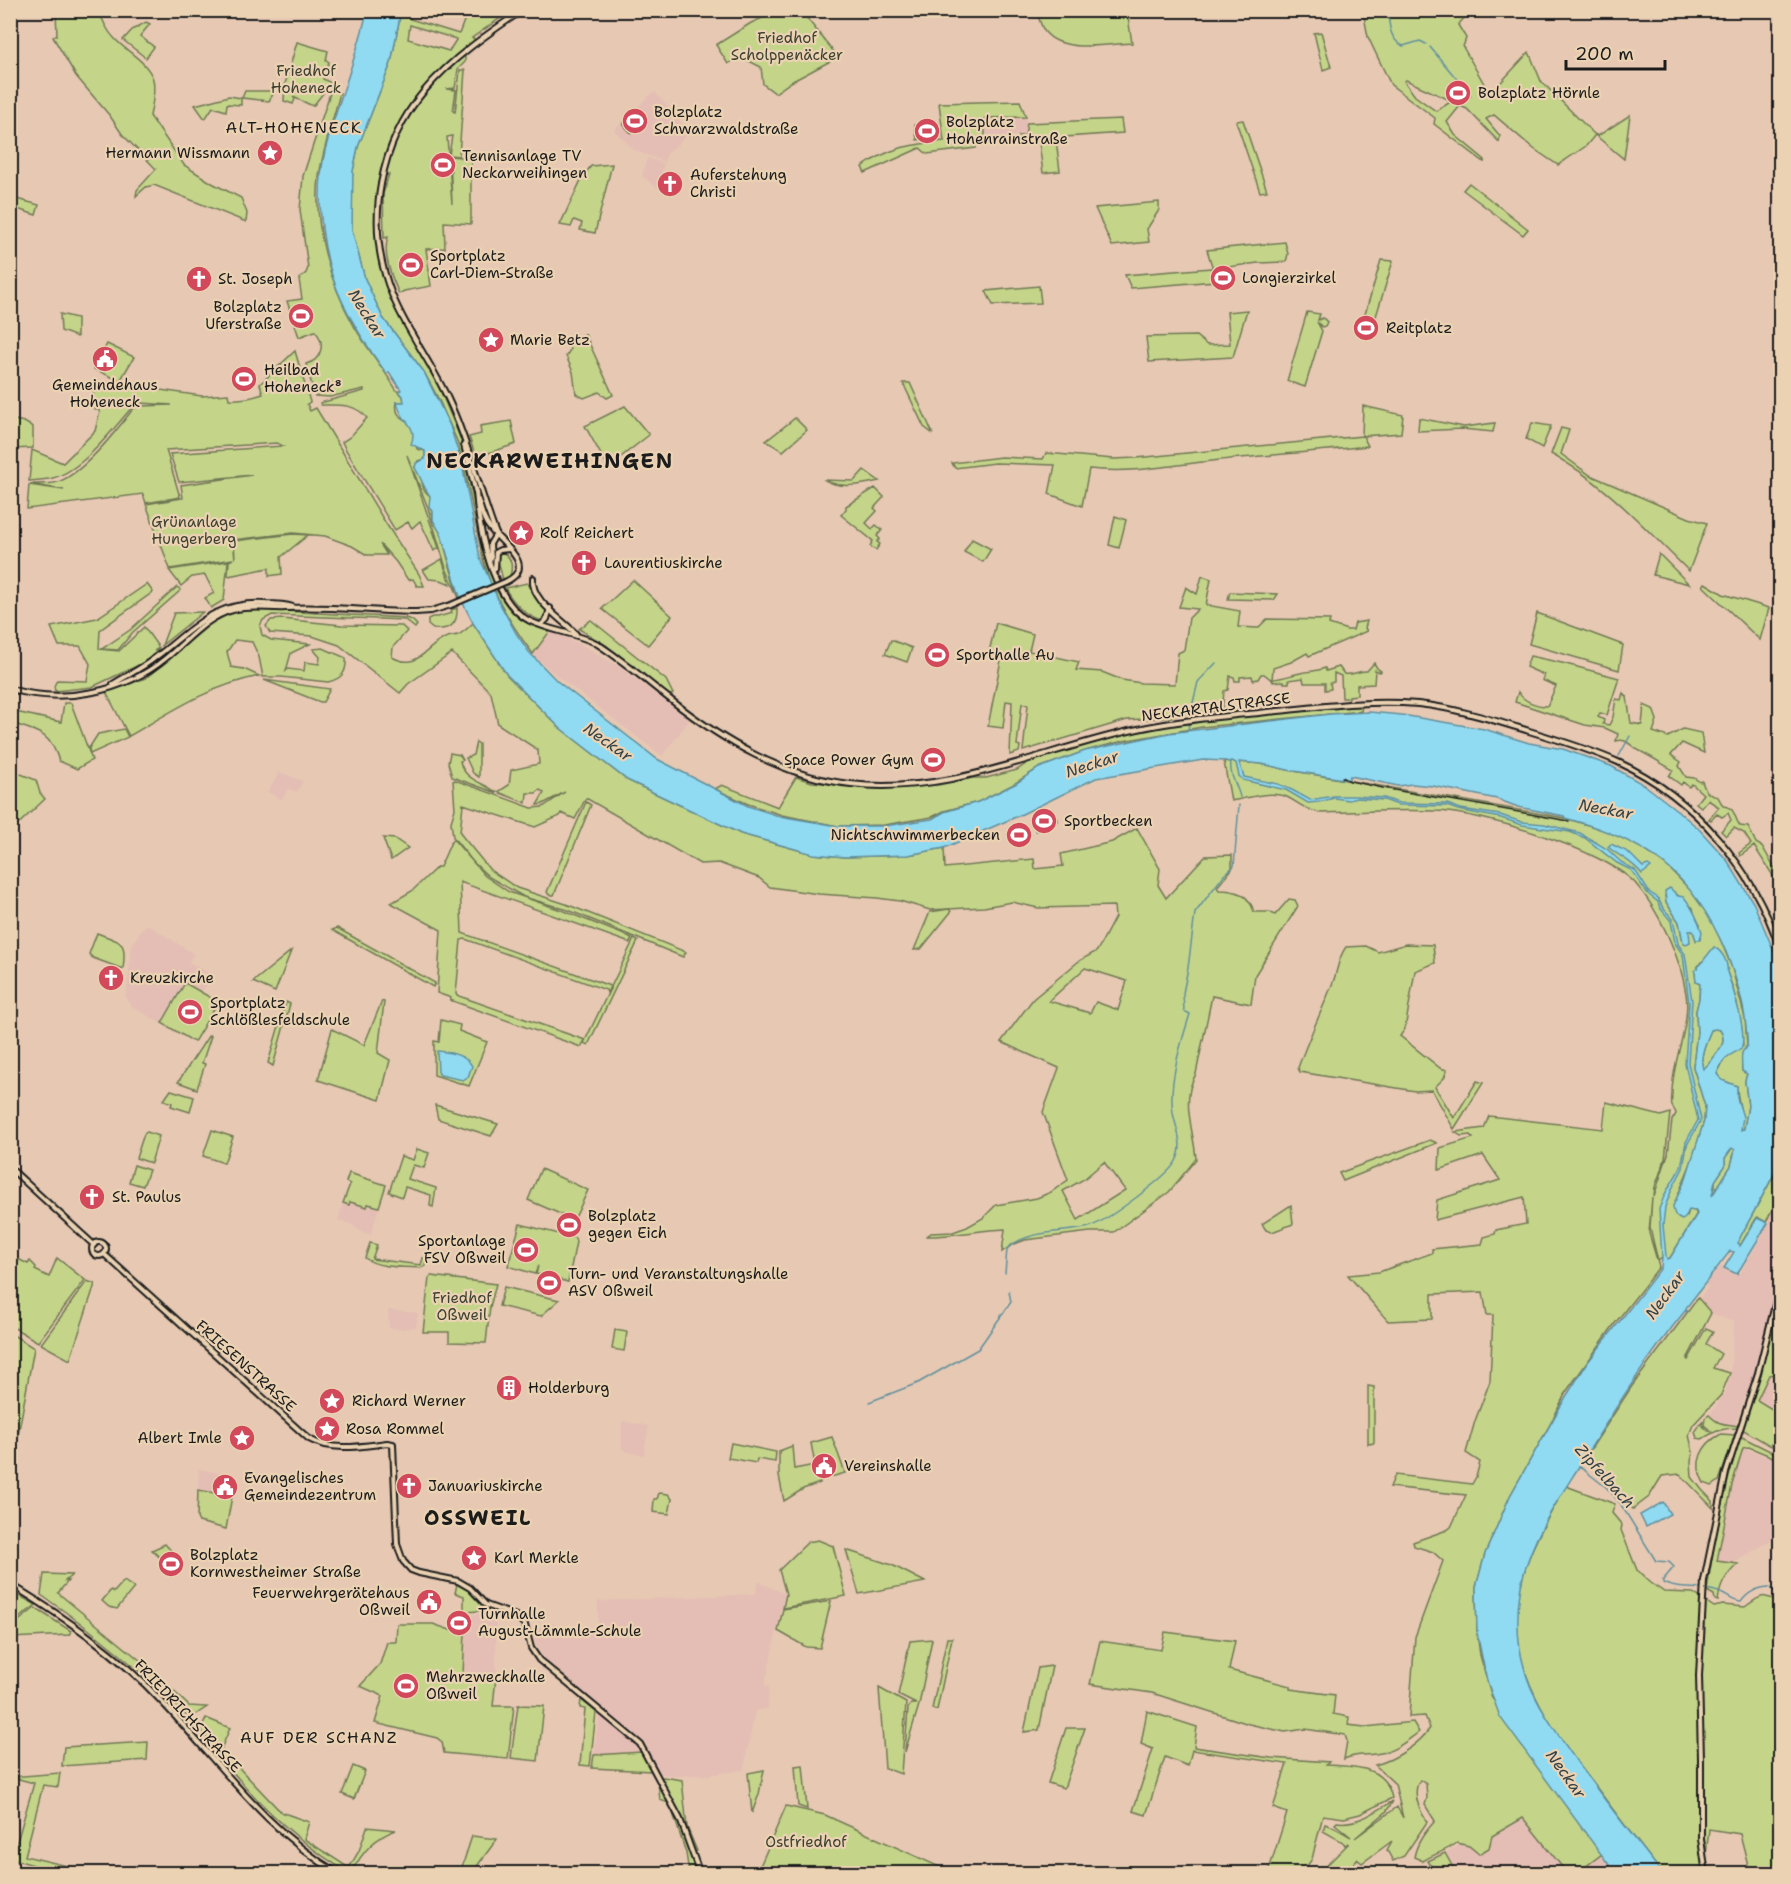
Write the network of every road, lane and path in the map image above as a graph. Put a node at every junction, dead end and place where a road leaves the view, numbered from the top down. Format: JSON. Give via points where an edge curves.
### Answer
{"nodes":[{"id":1,"x":523,"y":10,"type":"edge"},
{"id":2,"x":463,"y":437,"type":"junction"},
{"id":3,"x":476,"y":492,"type":"junction"},
{"id":4,"x":496,"y":534,"type":"junction"},
{"id":5,"x":510,"y":549,"type":"junction"},
{"id":6,"x":495,"y":572,"type":"junction"},
{"id":7,"x":533,"y":578,"type":"dead end"},
{"id":8,"x":294,"y":607,"type":"junction"},
{"id":9,"x":550,"y":608,"type":"junction"},
{"id":10,"x":201,"y":620,"type":"junction"},
{"id":11,"x":541,"y":625,"type":"junction"},
{"id":12,"x":204,"y":626,"type":"junction"},
{"id":13,"x":577,"y":634,"type":"junction"},
{"id":14,"x":169,"y":646,"type":"junction"},
{"id":15,"x":172,"y":653,"type":"junction"},
{"id":16,"x":110,"y":686,"type":"junction"},
{"id":17,"x":10,"y":689,"type":"edge"},
{"id":18,"x":1780,"y":949,"type":"edge"},
{"id":19,"x":10,"y":1168,"type":"edge"},
{"id":20,"x":94,"y":1245,"type":"junction"},
{"id":21,"x":104,"y":1254,"type":"junction"},
{"id":22,"x":1780,"y":1285,"type":"edge"},
{"id":23,"x":10,"y":1584,"type":"edge"},
{"id":24,"x":339,"y":1874,"type":"edge"},
{"id":25,"x":700,"y":1874,"type":"edge"},
{"id":26,"x":1706,"y":1874,"type":"edge"}],
"edges":[{"from":1,"to":2,"type":"main road","via":[[461,54],[417,100],[393,142],[378,202],[377,226],[388,284],[446,394]]},
{"from":2,"to":3,"type":"main road"},
{"from":2,"to":4,"type":"main road"},
{"from":3,"to":4,"type":"main road","via":[[486,522]]},
{"from":3,"to":6,"type":"main road","via":[[485,549]]},
{"from":4,"to":5,"type":"main road"},
{"from":4,"to":6,"type":"main road","via":[[490,549]]},
{"from":5,"to":6,"type":"main road","via":[[494,555]]},
{"from":5,"to":8,"type":"main road","bridge":true,"via":[[518,564],[509,580],[451,606],[411,612]]},
{"from":6,"to":11,"type":"main road","via":[[510,605],[523,617]]},
{"from":7,"to":9,"type":"main road","via":[[535,591]]},
{"from":8,"to":10,"type":"main road","via":[[241,604]]},
{"from":8,"to":12,"type":"main road","via":[[235,609]]},
{"from":9,"to":11,"type":"main road"},
{"from":9,"to":13,"type":"main road"},
{"from":10,"to":12,"type":"main road"},
{"from":10,"to":14,"type":"main road"},
{"from":11,"to":13,"type":"main road"},
{"from":12,"to":15,"type":"main road"},
{"from":13,"to":18,"type":"main road","name":"NECKARTALSTRASSE","via":[[601,646],[670,700],[755,755],[796,772],[851,785],[921,784],[985,771],[1155,725],[1221,717],[1376,703],[1418,704],[1464,712],[1596,753],[1636,771],[1675,797],[1719,839],[1749,881]]},
{"from":14,"to":15,"type":"main road"},
{"from":14,"to":16,"type":"main road","via":[[145,666]]},
{"from":15,"to":16,"type":"main road","via":[[146,672]]},
{"from":16,"to":17,"type":"main road","via":[[58,696]]},
{"from":19,"to":20,"type":"main road"},
{"from":20,"to":21,"type":"main road","via":[[95,1254]]},
{"from":20,"to":21,"type":"main road","via":[[103,1245]]},
{"from":21,"to":25,"type":"main road","name":"FRIESENSTRASSE","via":[[309,1439],[335,1447],[392,1444],[397,1544],[406,1565],[419,1573],[458,1581],[486,1605],[516,1616],[525,1625],[539,1660],[640,1744],[680,1819]]},
{"from":22,"to":26,"type":"main road","via":[[1726,1473],[1704,1581],[1699,1677],[1701,1839]]},
{"from":23,"to":24,"type":"main road","name":"FRIEDRICHSTRASSE","via":[[70,1622],[125,1666],[265,1817]]}]}
